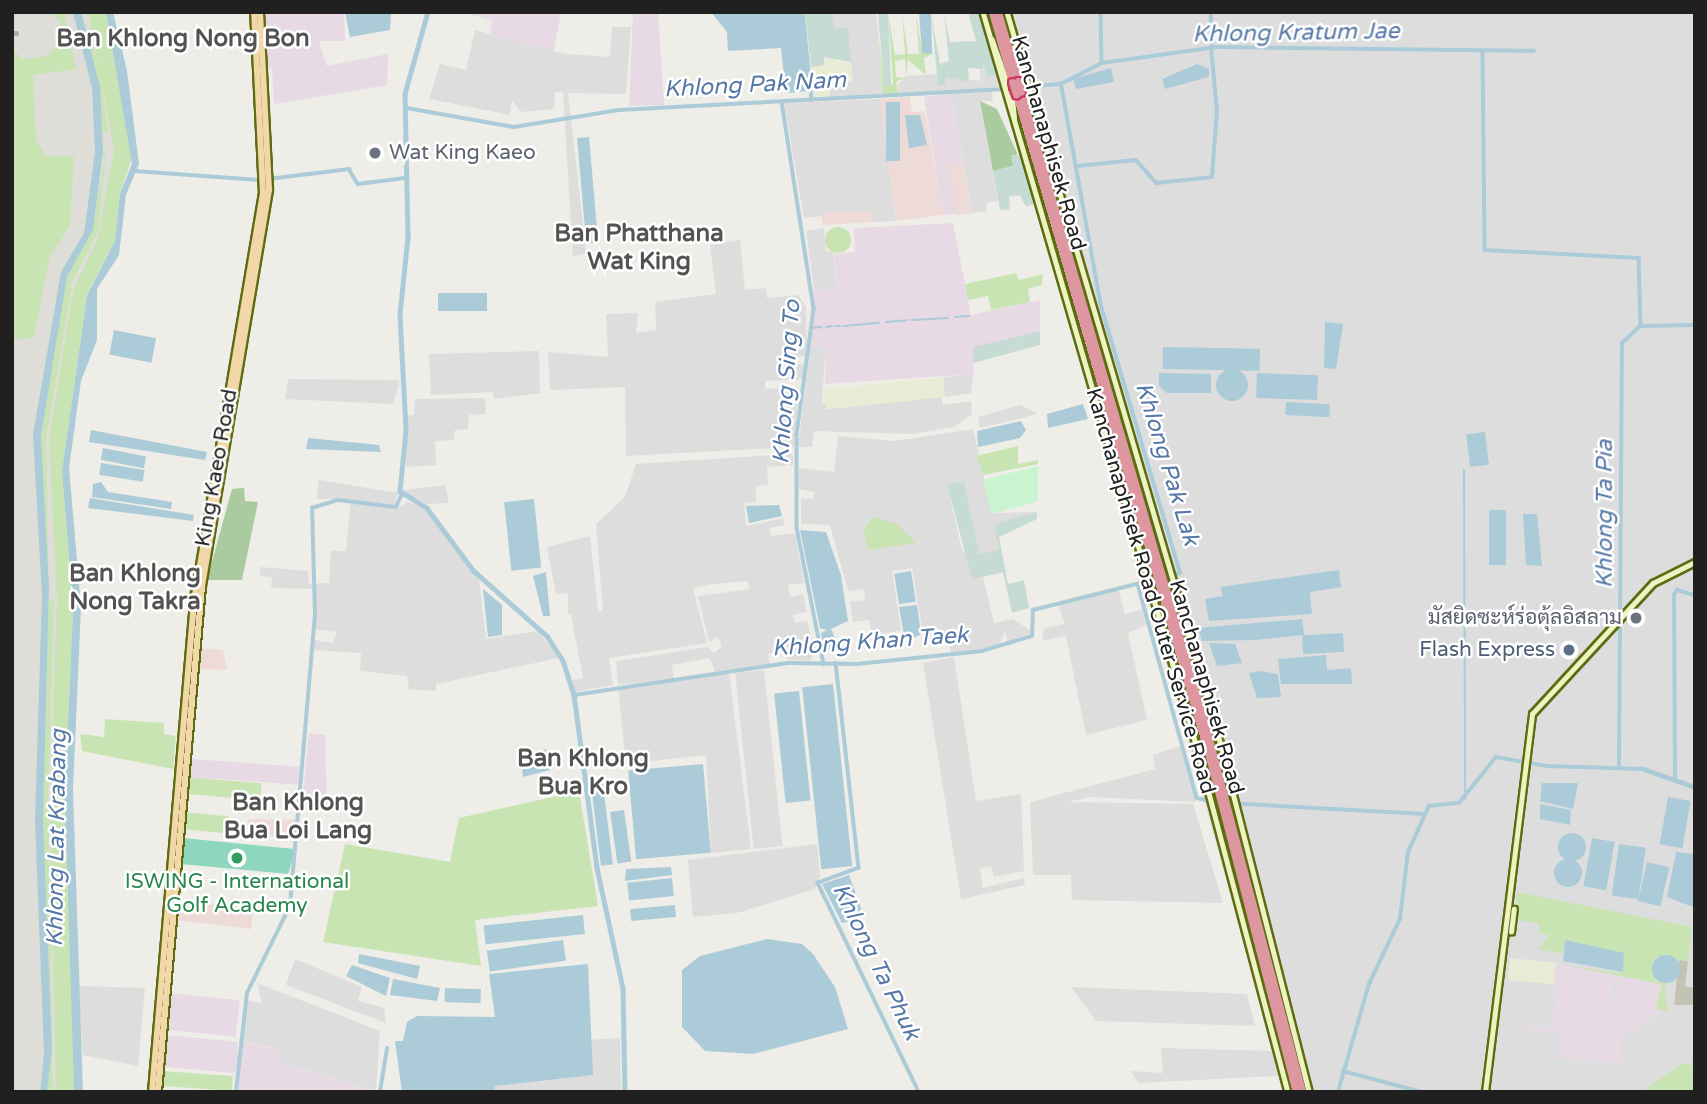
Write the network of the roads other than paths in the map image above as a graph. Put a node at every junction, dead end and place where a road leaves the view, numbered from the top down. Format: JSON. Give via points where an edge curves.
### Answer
{"nodes":[{"id":1,"x":254,"y":12,"type":"edge"},
{"id":2,"x":260,"y":12,"type":"edge"},
{"id":3,"x":982,"y":12,"type":"edge"},
{"id":4,"x":992,"y":12,"type":"edge"},
{"id":5,"x":998,"y":12,"type":"edge"},
{"id":6,"x":1007,"y":12,"type":"edge"},
{"id":7,"x":1011,"y":27,"type":"junction"},
{"id":8,"x":994,"y":48,"type":"junction"},
{"id":9,"x":1011,"y":83,"type":"junction"},
{"id":10,"x":1022,"y":92,"type":"junction"},
{"id":11,"x":1036,"y":110,"type":"junction"},
{"id":12,"x":1014,"y":118,"type":"junction"},
{"id":13,"x":266,"y":178,"type":"junction"},
{"id":14,"x":1087,"y":304,"type":"dead end"},
{"id":15,"x":1090,"y":331,"type":"junction"},
{"id":16,"x":1694,"y":564,"type":"edge"},
{"id":17,"x":1157,"y":573,"type":"junction"},
{"id":18,"x":1226,"y":798,"type":"junction"},
{"id":19,"x":1229,"y":808,"type":"junction"},
{"id":20,"x":163,"y":1005,"type":"junction"},
{"id":21,"x":1308,"y":1090,"type":"edge"},
{"id":22,"x":152,"y":1092,"type":"edge"},
{"id":23,"x":158,"y":1092,"type":"edge"},
{"id":24,"x":1288,"y":1092,"type":"edge"},
{"id":25,"x":1296,"y":1092,"type":"edge"},
{"id":26,"x":1487,"y":1092,"type":"edge"}],
"edges":[{"from":1,"to":13,"type":"main road","name":"King Kaeo Road"},
{"from":2,"to":13,"type":"main road","name":"King Kaeo Road"},
{"from":3,"to":8,"type":"main road","name":"Kanchanaphisek Road Outer Service Road"},
{"from":4,"to":9,"type":"highway","name":"Kanchanaphisek Road"},
{"from":5,"to":9,"type":"highway","name":"Kanchanaphisek Road"},
{"from":6,"to":7,"type":"main road"},
{"from":7,"to":8,"type":"main road","via":[[1023,84],[1007,84]]},
{"from":7,"to":10,"type":"main road","via":[[1027,82]]},
{"from":8,"to":9,"type":"main road","name":"Kanchanaphisek Road Outer Service Road"},
{"from":9,"to":10,"type":"highway","name":"Kanchanaphisek Road","bridge":true},
{"from":9,"to":12,"type":"main road","name":"Kanchanaphisek Road Outer Service Road","via":[[1006,95]]},
{"from":10,"to":11,"type":"main road"},
{"from":10,"to":15,"type":"highway","name":"Kanchanaphisek Road"},
{"from":10,"to":17,"type":"highway","name":"Kanchanaphisek Road"},
{"from":11,"to":12,"type":"main road","via":[[1025,90],[1011,91]]},
{"from":11,"to":18,"type":"main road","via":[[1173,579]]},
{"from":12,"to":24,"type":"main road","name":"Kanchanaphisek Road Outer Service Road","via":[[1211,798]]},
{"from":13,"to":20,"type":"main road","name":"King Kaeo Road","via":[[202,586]]},
{"from":14,"to":15,"type":"highway"},
{"from":15,"to":17,"type":"highway","name":"Kanchanaphisek Road"},
{"from":16,"to":26,"type":"main road","via":[[1659,582],[1540,701],[1529,750]]},
{"from":17,"to":18,"type":"highway","name":"Kanchanaphisek Road"},
{"from":18,"to":19,"type":"highway","name":"Kanchanaphisek Road"},
{"from":18,"to":19,"type":"main road"},
{"from":19,"to":21,"type":"highway","name":"Kanchanaphisek Road"},
{"from":19,"to":25,"type":"highway","name":"Kanchanaphisek Road"},
{"from":20,"to":22,"type":"main road","name":"King Kaeo Road"},
{"from":20,"to":23,"type":"main road","name":"King Kaeo Road"}]}
